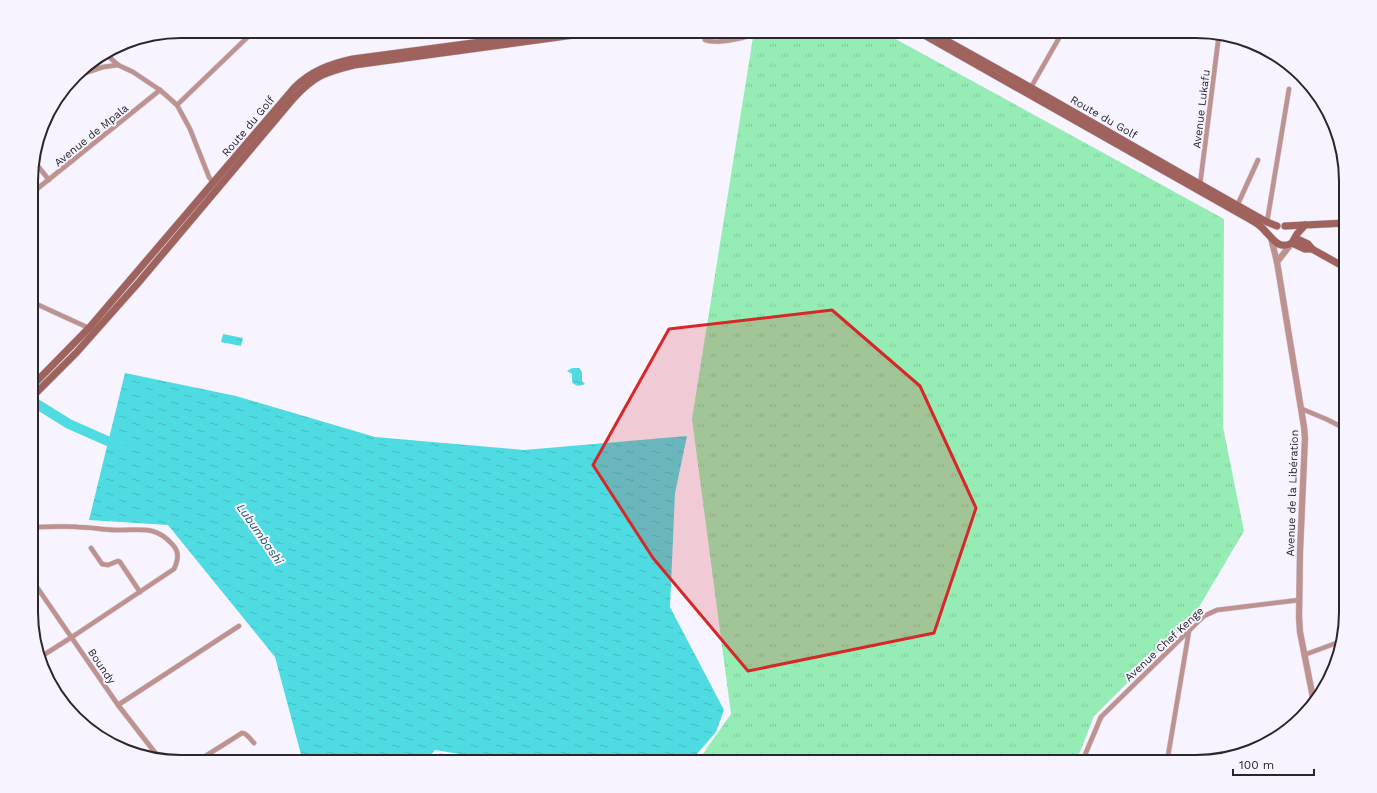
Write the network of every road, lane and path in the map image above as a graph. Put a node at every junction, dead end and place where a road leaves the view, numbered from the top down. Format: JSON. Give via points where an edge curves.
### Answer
{"nodes":[{"id":1,"x":247,"y":38,"type":"edge"},
{"id":2,"x":510,"y":38,"type":"edge"},
{"id":3,"x":552,"y":38,"type":"edge"},
{"id":4,"x":705,"y":38,"type":"edge"},
{"id":5,"x":740,"y":38,"type":"edge"},
{"id":6,"x":930,"y":38,"type":"edge"},
{"id":7,"x":941,"y":38,"type":"edge"},
{"id":8,"x":1059,"y":38,"type":"edge"},
{"id":9,"x":1218,"y":40,"type":"edge"},
{"id":10,"x":110,"y":57,"type":"edge"},
{"id":11,"x":118,"y":65,"type":"junction"},
{"id":12,"x":90,"y":71,"type":"edge"},
{"id":13,"x":1289,"y":89,"type":"dead end"},
{"id":14,"x":160,"y":90,"type":"junction"},
{"id":15,"x":1029,"y":90,"type":"junction"},
{"id":16,"x":177,"y":105,"type":"junction"},
{"id":17,"x":1258,"y":160,"type":"dead end"},
{"id":18,"x":39,"y":167,"type":"edge"},
{"id":19,"x":49,"y":180,"type":"junction"},
{"id":20,"x":216,"y":186,"type":"junction"},
{"id":21,"x":1200,"y":188,"type":"junction"},
{"id":22,"x":38,"y":189,"type":"edge"},
{"id":23,"x":1237,"y":206,"type":"junction"},
{"id":24,"x":1267,"y":222,"type":"junction"},
{"id":25,"x":1339,"y":223,"type":"edge"},
{"id":26,"x":1281,"y":226,"type":"junction"},
{"id":27,"x":1305,"y":226,"type":"junction"},
{"id":28,"x":1271,"y":237,"type":"junction"},
{"id":29,"x":1293,"y":241,"type":"junction"},
{"id":30,"x":1277,"y":262,"type":"junction"},
{"id":31,"x":1339,"y":264,"type":"edge"},
{"id":32,"x":38,"y":305,"type":"edge"},
{"id":33,"x":92,"y":330,"type":"junction"},
{"id":34,"x":38,"y":380,"type":"edge"},
{"id":35,"x":38,"y":391,"type":"edge"},
{"id":36,"x":1302,"y":409,"type":"junction"},
{"id":37,"x":1339,"y":426,"type":"edge"},
{"id":38,"x":38,"y":527,"type":"edge"},
{"id":39,"x":91,"y":548,"type":"dead end"},
{"id":40,"x":38,"y":589,"type":"edge"},
{"id":41,"x":140,"y":592,"type":"junction"},
{"id":42,"x":1299,"y":600,"type":"junction"},
{"id":43,"x":239,"y":626,"type":"dead end"},
{"id":44,"x":1189,"y":632,"type":"junction"},
{"id":45,"x":72,"y":637,"type":"junction"},
{"id":46,"x":1335,"y":643,"type":"edge"},
{"id":47,"x":45,"y":654,"type":"edge"},
{"id":48,"x":1304,"y":655,"type":"junction"},
{"id":49,"x":1312,"y":694,"type":"edge"},
{"id":50,"x":118,"y":705,"type":"junction"},
{"id":51,"x":254,"y":743,"type":"dead end"},
{"id":52,"x":155,"y":752,"type":"edge"},
{"id":53,"x":207,"y":755,"type":"edge"},
{"id":54,"x":1085,"y":755,"type":"edge"},
{"id":55,"x":1168,"y":755,"type":"edge"}],
"edges":[{"from":1,"to":16,"type":"street"},
{"from":2,"to":20,"type":"main road","name":"Route du Golf","via":[[353,59],[321,68],[294,88]]},
{"from":3,"to":20,"type":"main road","via":[[354,65],[326,73],[299,93]]},
{"from":4,"to":5,"type":"street","via":[[716,42]]},
{"from":6,"to":15,"type":"main road"},
{"from":7,"to":15,"type":"main road","name":"Route du Golf"},
{"from":8,"to":15,"type":"street"},
{"from":9,"to":21,"type":"street","name":"Avenue Lukafu"},
{"from":10,"to":11,"type":"street"},
{"from":11,"to":12,"type":"street"},
{"from":11,"to":14,"type":"street"},
{"from":13,"to":24,"type":"street"},
{"from":14,"to":16,"type":"street"},
{"from":14,"to":19,"type":"street","name":"Avenue de Mpala"},
{"from":15,"to":21,"type":"main road","name":"Route du Golf"},
{"from":16,"to":20,"type":"street"},
{"from":17,"to":23,"type":"street"},
{"from":18,"to":19,"type":"street"},
{"from":19,"to":22,"type":"street","name":"Avenue de Mpala"},
{"from":20,"to":33,"type":"main road","name":"Route du Golf"},
{"from":21,"to":23,"type":"main road","name":"Route du Golf"},
{"from":21,"to":28,"type":"main road","via":[[1251,220]]},
{"from":23,"to":24,"type":"main road","name":"Route du Golf"},
{"from":24,"to":26,"type":"main road","name":"Route du Golf"},
{"from":25,"to":27,"type":"main road"},
{"from":26,"to":27,"type":"main road"},
{"from":26,"to":28,"type":"main road","via":[[1271,229]]},
{"from":26,"to":29,"type":"main road","via":[[1292,230]]},
{"from":27,"to":29,"type":"main road"},
{"from":28,"to":29,"type":"main road","via":[[1281,245]]},
{"from":28,"to":30,"type":"street","name":"Avenue de la Libération"},
{"from":29,"to":30,"type":"street"},
{"from":29,"to":31,"type":"main road","via":[[1308,244],[1312,249]]},
{"from":30,"to":36,"type":"street","name":"Avenue de la Libération"},
{"from":32,"to":33,"type":"street"},
{"from":33,"to":34,"type":"main road","name":"Route du Golf"},
{"from":33,"to":35,"type":"main road"},
{"from":36,"to":37,"type":"street"},
{"from":36,"to":42,"type":"street","name":"Avenue de la Libération","via":[[1305,438]]},
{"from":38,"to":41,"type":"street","via":[[150,530],[162,534],[178,554],[174,569]]},
{"from":39,"to":41,"type":"street","via":[[102,564],[120,562]]},
{"from":40,"to":45,"type":"street","name":"Boundy"},
{"from":41,"to":45,"type":"street"},
{"from":42,"to":44,"type":"street","name":"Avenue Chef Kenge","via":[[1216,610],[1204,616]]},
{"from":42,"to":48,"type":"street","name":"Avenue de la Libération"},
{"from":43,"to":50,"type":"street"},
{"from":44,"to":54,"type":"street","name":"Avenue Chef Kenge","via":[[1101,717]]},
{"from":44,"to":55,"type":"street"},
{"from":45,"to":47,"type":"street"},
{"from":45,"to":50,"type":"street","name":"Boundy"},
{"from":46,"to":48,"type":"street"},
{"from":48,"to":49,"type":"street","name":"Avenue de la Libération"},
{"from":50,"to":52,"type":"street","name":"Boundy"},
{"from":51,"to":53,"type":"street","via":[[242,733]]}]}
